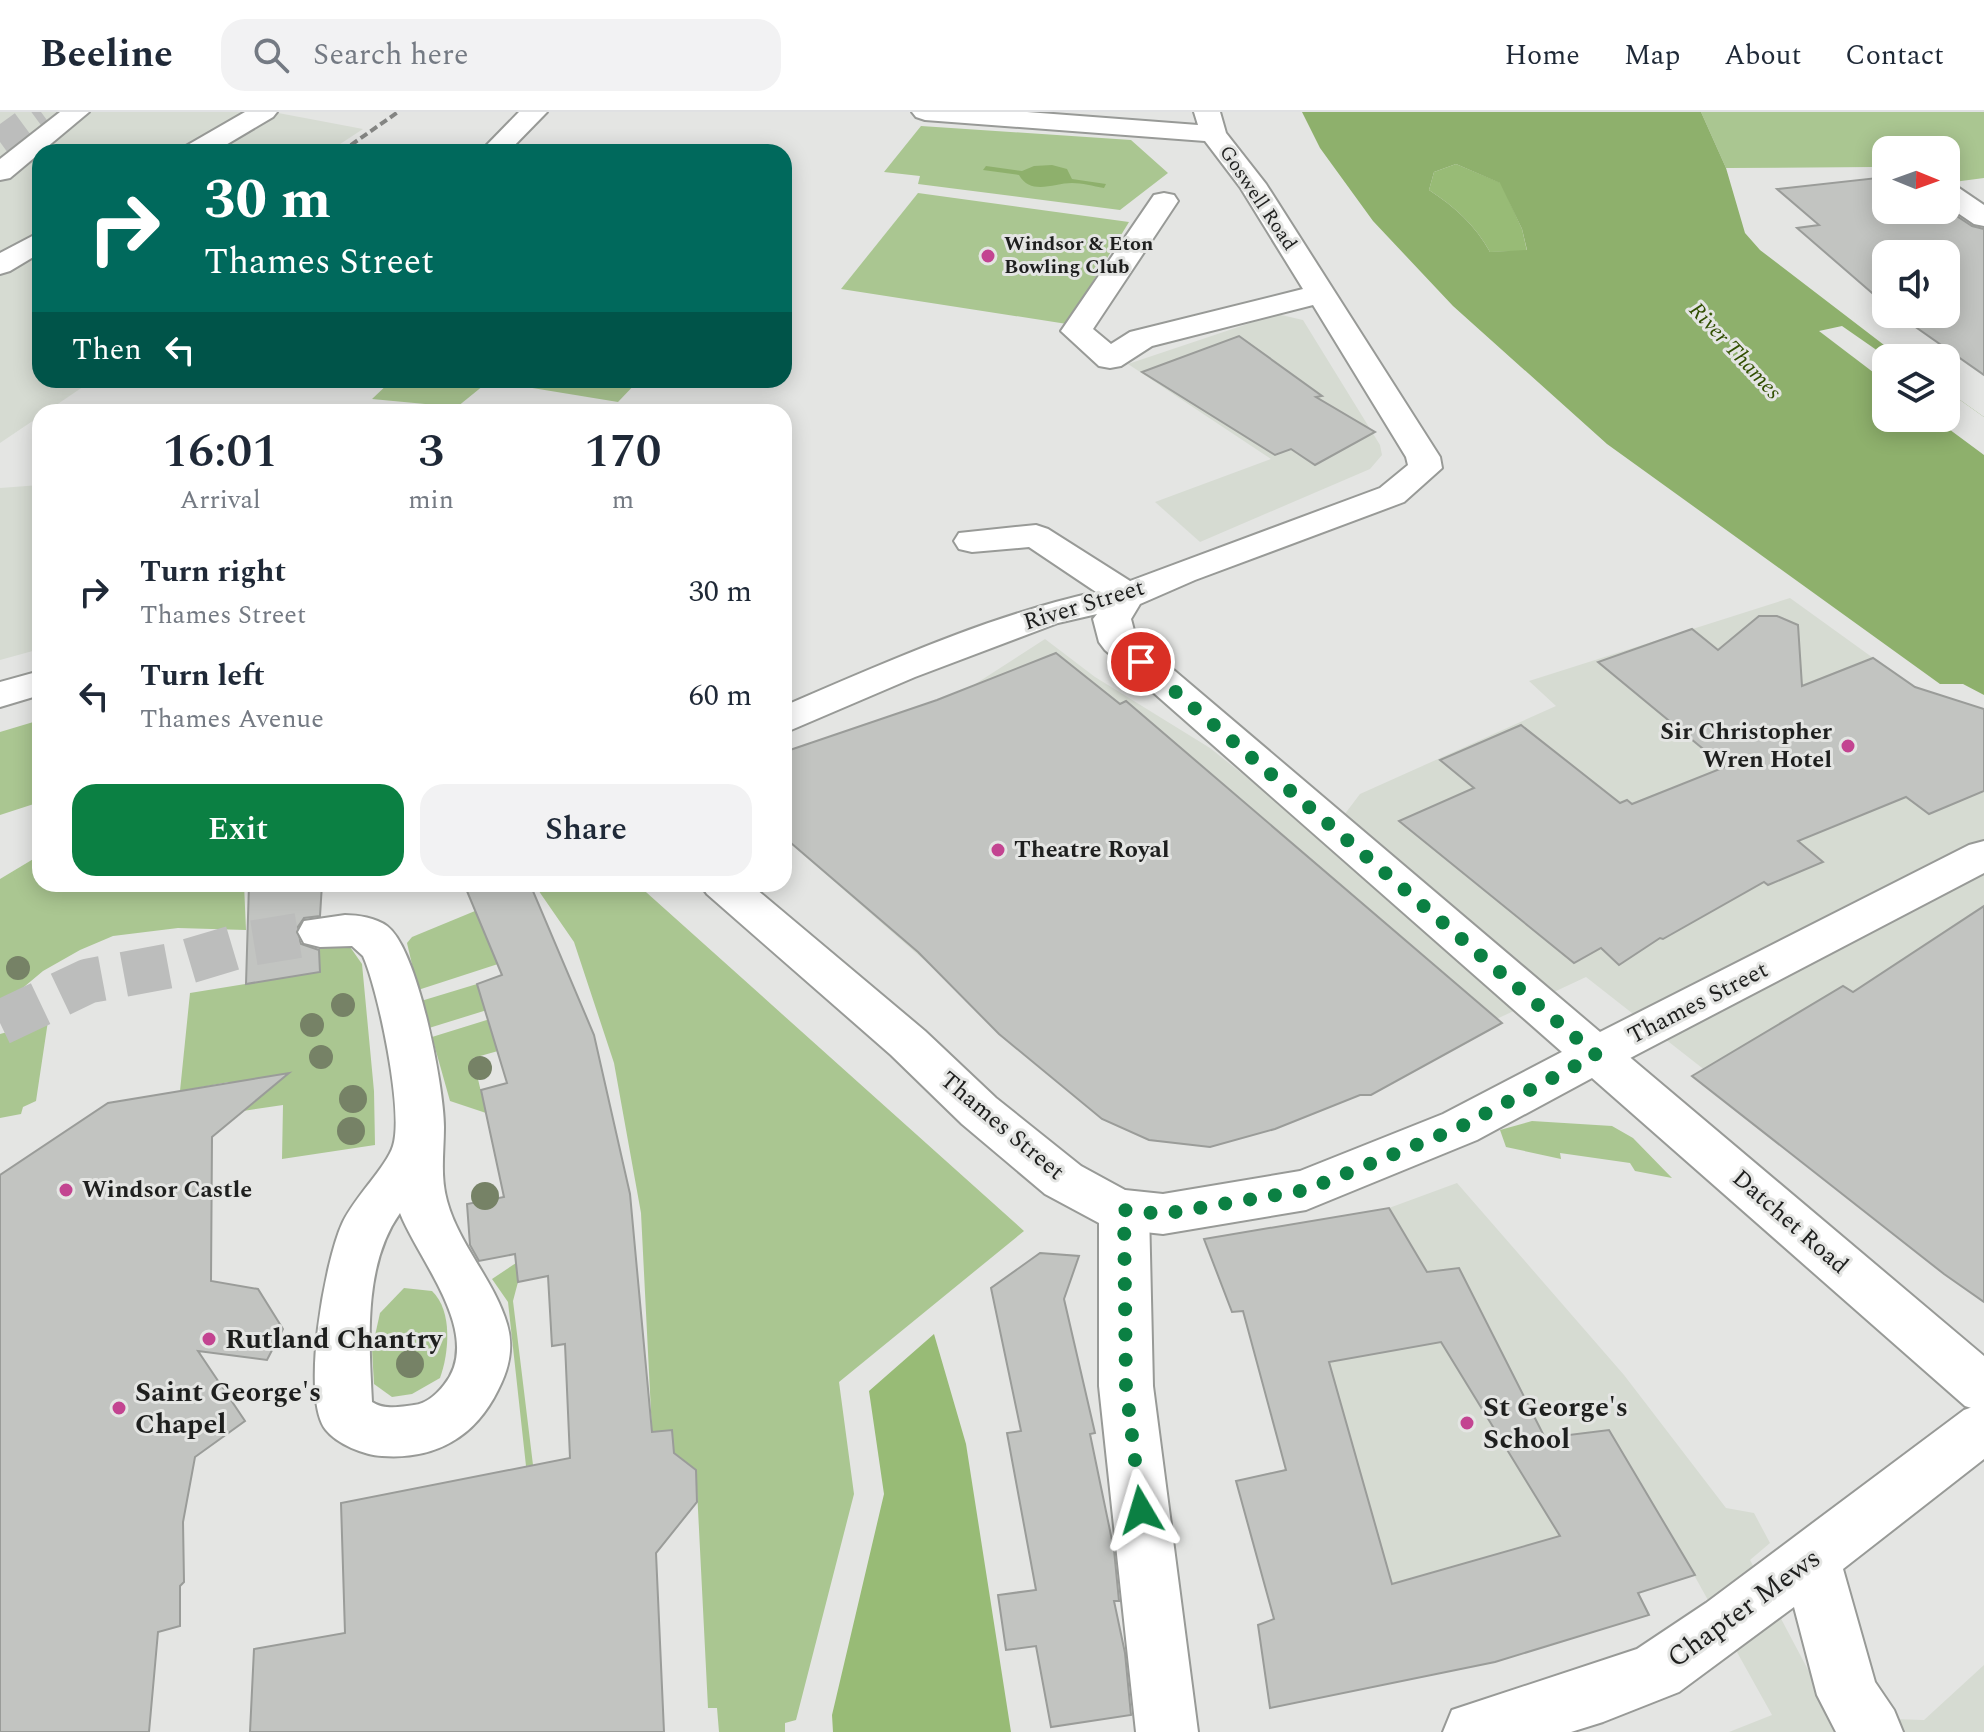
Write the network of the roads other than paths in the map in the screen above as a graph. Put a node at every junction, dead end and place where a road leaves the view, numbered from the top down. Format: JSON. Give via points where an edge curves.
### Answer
{"nodes":[{"id":1,"x":76,"y":112,"type":"edge"},
{"id":2,"x":264,"y":112,"type":"edge"},
{"id":3,"x":534,"y":112,"type":"edge"},
{"id":4,"x":925,"y":112,"type":"edge"},
{"id":5,"x":1210,"y":123,"type":"edge"},
{"id":6,"x":48,"y":144,"type":"edge"},
{"id":7,"x":62,"y":144,"type":"edge"},
{"id":8,"x":74,"y":144,"type":"edge"},
{"id":9,"x":209,"y":144,"type":"edge"},
{"id":10,"x":501,"y":144,"type":"edge"},
{"id":11,"x":1164,"y":201,"type":"dead end"},
{"id":12,"x":1960,"y":202,"type":"edge"},
{"id":13,"x":1984,"y":218,"type":"edge"},
{"id":14,"x":0,"y":236,"type":"edge"},
{"id":15,"x":32,"y":241,"type":"edge"},
{"id":16,"x":32,"y":246,"type":"edge"},
{"id":17,"x":0,"y":265,"type":"edge"},
{"id":18,"x":1320,"y":294,"type":"junction"},
{"id":19,"x":1425,"y":468,"type":"joint"},
{"id":20,"x":972,"y":541,"type":"dead end"},
{"id":21,"x":1127,"y":596,"type":"junction"},
{"id":22,"x":32,"y":685,"type":"edge"},
{"id":23,"x":0,"y":695,"type":"edge"},
{"id":24,"x":792,"y":717,"type":"edge"},
{"id":25,"x":1984,"y":855,"type":"edge"},
{"id":26,"x":731,"y":892,"type":"edge"},
{"id":27,"x":320,"y":932,"type":"tunnel mouth"},
{"id":28,"x":1596,"y":1055,"type":"junction"},
{"id":29,"x":417,"y":1148,"type":"junction"},
{"id":30,"x":1124,"y":1210,"type":"junction"},
{"id":31,"x":1984,"y":1389,"type":"edge"},
{"id":32,"x":1984,"y":1427,"type":"edge"},
{"id":33,"x":1811,"y":1559,"type":"junction"},
{"id":34,"x":1167,"y":1732,"type":"edge"},
{"id":35,"x":1474,"y":1732,"type":"edge"},
{"id":36,"x":1872,"y":1732,"type":"edge"}],
"edges":[{"from":1,"to":6,"type":"street"},
{"from":2,"to":9,"type":"street"},
{"from":3,"to":10,"type":"street"},
{"from":4,"to":5,"type":"street","name":"Goswell Road"},
{"from":5,"to":18,"type":"street","name":"Goswell Road"},
{"from":7,"to":8,"type":"street","via":[[78,131],[88,132]]},
{"from":11,"to":18,"type":"street","via":[[1076,331],[1110,359],[1141,339]]},
{"from":12,"to":13,"type":"street"},
{"from":14,"to":15,"type":"street"},
{"from":16,"to":17,"type":"street"},
{"from":18,"to":19,"type":"street","name":"Goswell Road"},
{"from":19,"to":21,"type":"street","name":"River Street","via":[[1392,495]]},
{"from":20,"to":21,"type":"street","via":[[1036,536]]},
{"from":21,"to":24,"type":"street","name":"River Street","via":[[1047,614]]},
{"from":21,"to":28,"type":"street","name":"Datchet Road","via":[[1112,619],[1118,642]]},
{"from":22,"to":23,"type":"street"},
{"from":25,"to":28,"type":"street","name":"Thames Street"},
{"from":26,"to":30,"type":"street","name":"Thames Street","via":[[1063,1180]]},
{"from":27,"to":29,"type":"street","via":[[361,932],[376,937],[383,948],[420,1115]]},
{"from":28,"to":30,"type":"street","name":"Thames Street","via":[[1460,1127],[1306,1190],[1163,1214]]},
{"from":28,"to":31,"type":"street","name":"Datchet Road"},
{"from":29,"to":29,"type":"street","via":[[369,1220],[350,1267],[343,1337],[345,1413],[364,1429],[385,1433],[420,1429],[456,1413],[479,1381],[484,1343],[475,1303],[428,1219],[417,1186]]},
{"from":30,"to":34,"type":"street","via":[[1126,1386]]},
{"from":32,"to":33,"type":"street","name":"Chapter Mews"},
{"from":33,"to":35,"type":"street","name":"Chapter Mews","via":[[1657,1671]]},
{"from":33,"to":36,"type":"street","via":[[1848,1695]]}]}
